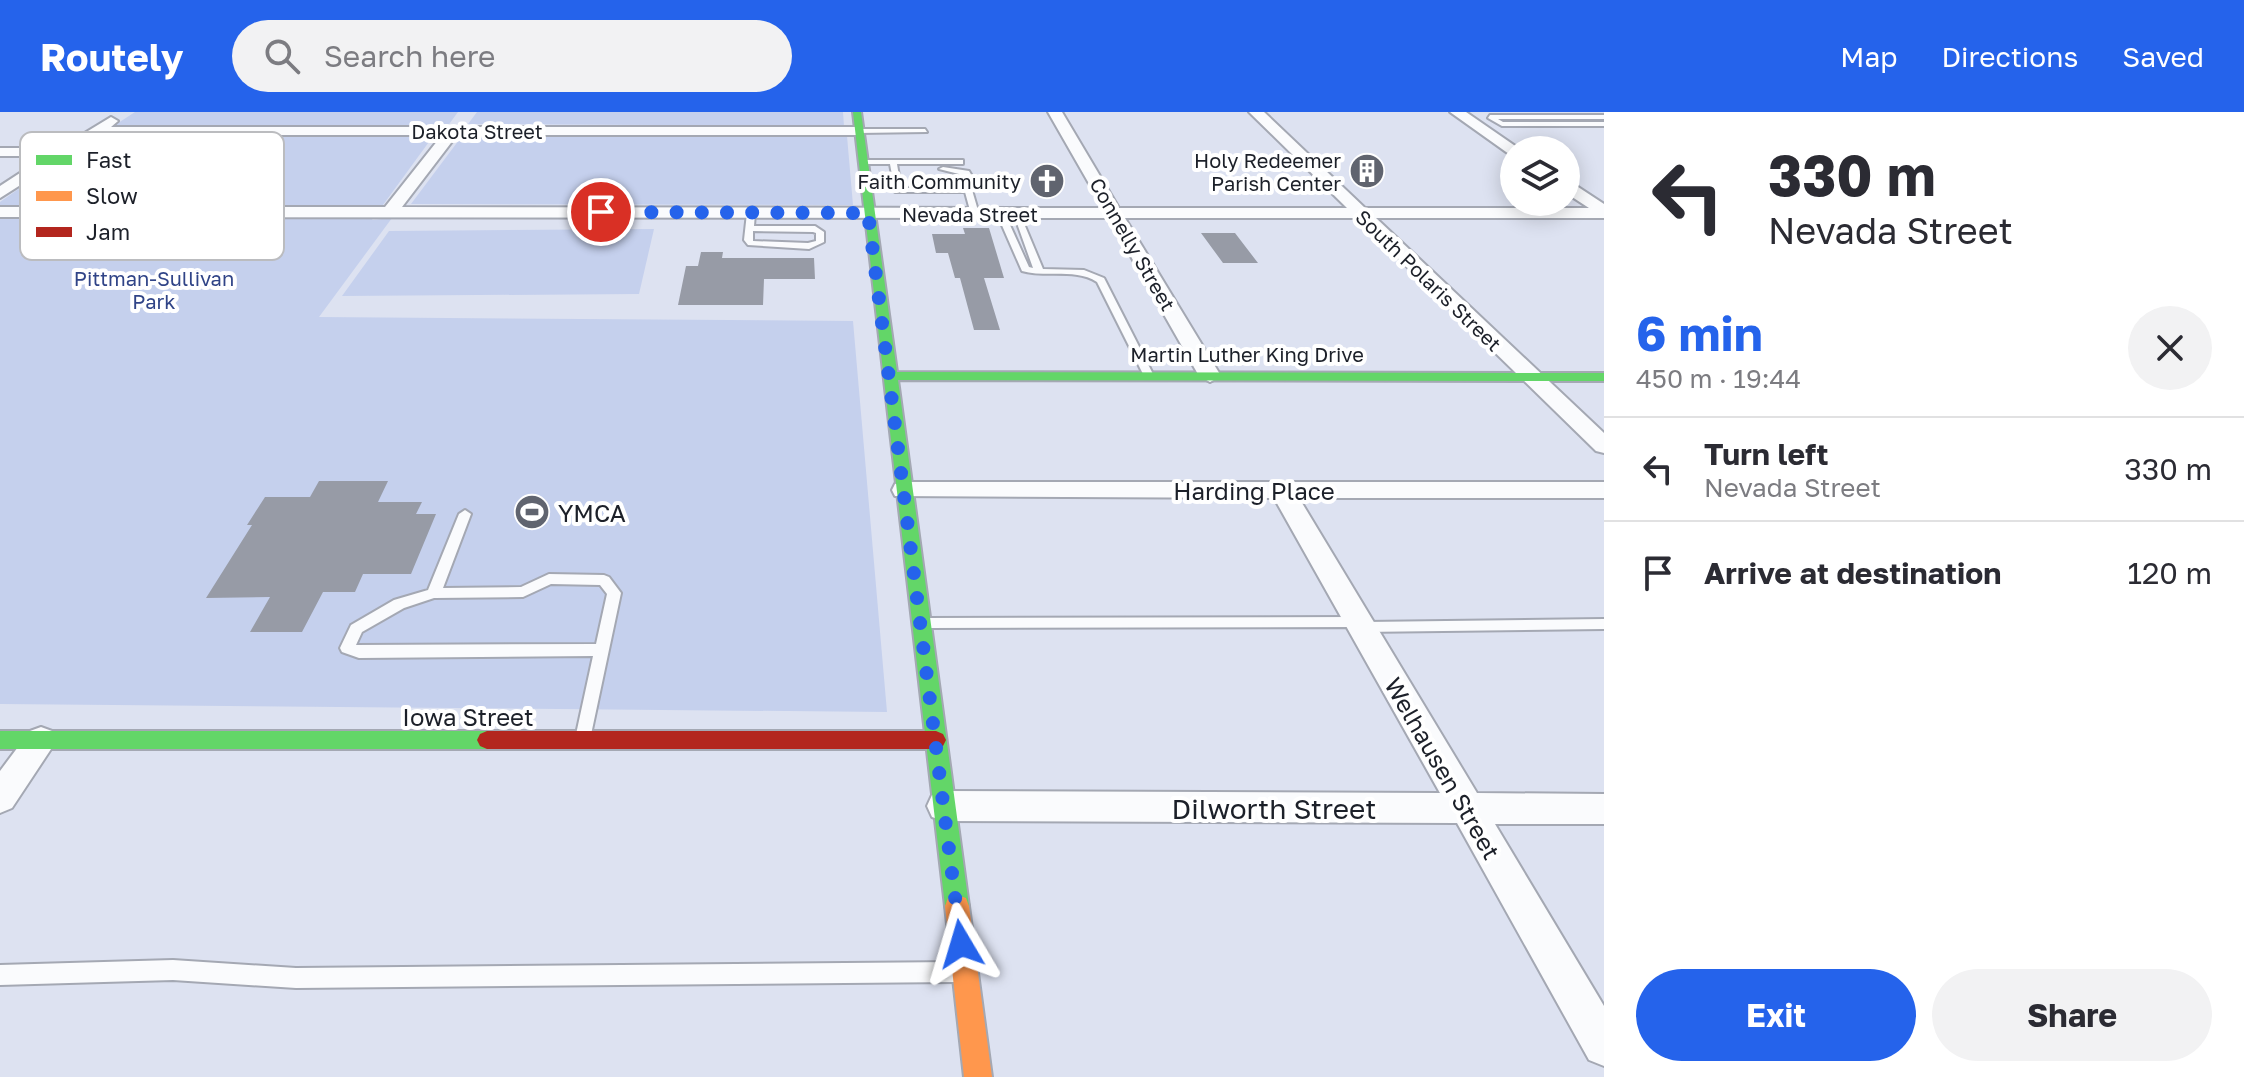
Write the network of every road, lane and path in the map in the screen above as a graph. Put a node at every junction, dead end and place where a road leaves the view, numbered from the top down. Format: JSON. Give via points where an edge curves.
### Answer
{"nodes":[{"id":1,"x":125,"y":112,"type":"edge"},
{"id":2,"x":1055,"y":112,"type":"edge"},
{"id":3,"x":1256,"y":112,"type":"edge"},
{"id":4,"x":1457,"y":112,"type":"edge"},
{"id":5,"x":858,"y":122,"type":"edge"},
{"id":6,"x":1603,"y":123,"type":"edge"},
{"id":7,"x":95,"y":131,"type":"joint"},
{"id":8,"x":453,"y":131,"type":"junction"},
{"id":9,"x":925,"y":131,"type":"dead end"},
{"id":10,"x":1500,"y":141,"type":"edge"},
{"id":11,"x":863,"y":162,"type":"junction"},
{"id":12,"x":960,"y":162,"type":"dead end"},
{"id":13,"x":894,"y":166,"type":"junction"},
{"id":14,"x":20,"y":180,"type":"edge"},
{"id":15,"x":968,"y":190,"type":"junction"},
{"id":16,"x":0,"y":193,"type":"edge"},
{"id":17,"x":1580,"y":196,"type":"edge"},
{"id":18,"x":284,"y":211,"type":"edge"},
{"id":19,"x":391,"y":211,"type":"junction"},
{"id":20,"x":0,"y":212,"type":"edge"},
{"id":21,"x":20,"y":212,"type":"edge"},
{"id":22,"x":1604,"y":212,"type":"edge"},
{"id":23,"x":868,"y":213,"type":"junction"},
{"id":24,"x":975,"y":214,"type":"junction"},
{"id":25,"x":1008,"y":214,"type":"junction"},
{"id":26,"x":1116,"y":215,"type":"junction"},
{"id":27,"x":1361,"y":215,"type":"junction"},
{"id":28,"x":750,"y":221,"type":"junction"},
{"id":29,"x":890,"y":376,"type":"junction"},
{"id":30,"x":1149,"y":376,"type":"junction"},
{"id":31,"x":1210,"y":376,"type":"junction"},
{"id":32,"x":1531,"y":377,"type":"junction"},
{"id":33,"x":1604,"y":377,"type":"edge"},
{"id":34,"x":1604,"y":446,"type":"edge"},
{"id":35,"x":904,"y":490,"type":"junction"},
{"id":36,"x":1282,"y":490,"type":"junction"},
{"id":37,"x":1604,"y":490,"type":"edge"},
{"id":38,"x":465,"y":514,"type":"dead end"},
{"id":39,"x":434,"y":593,"type":"junction"},
{"id":40,"x":921,"y":623,"type":"junction"},
{"id":41,"x":1604,"y":624,"type":"edge"},
{"id":42,"x":1360,"y":625,"type":"junction"},
{"id":43,"x":602,"y":650,"type":"junction"},
{"id":44,"x":0,"y":740,"type":"edge"},
{"id":45,"x":41,"y":740,"type":"junction"},
{"id":46,"x":583,"y":740,"type":"junction"},
{"id":47,"x":936,"y":740,"type":"junction"},
{"id":48,"x":0,"y":798,"type":"edge"},
{"id":49,"x":944,"y":806,"type":"junction"},
{"id":50,"x":1466,"y":809,"type":"junction"},
{"id":51,"x":1604,"y":809,"type":"edge"},
{"id":52,"x":965,"y":972,"type":"junction"},
{"id":53,"x":0,"y":975,"type":"edge"},
{"id":54,"x":1604,"y":1045,"type":"edge"},
{"id":55,"x":978,"y":1077,"type":"edge"}],
"edges":[{"from":1,"to":7,"type":"street"},
{"from":2,"to":26,"type":"street","name":"Connelly Street"},
{"from":3,"to":27,"type":"street","name":"South Polaris Street"},
{"from":4,"to":10,"type":"street"},
{"from":5,"to":8,"type":"street","name":"Dakota Street"},
{"from":5,"to":9,"type":"lane"},
{"from":5,"to":11,"type":"main road"},
{"from":6,"to":6,"type":"lane","via":[[1490,117],[1502,124]]},
{"from":7,"to":8,"type":"street","name":"Dakota Street"},
{"from":8,"to":19,"type":"street"},
{"from":11,"to":13,"type":"lane"},
{"from":11,"to":23,"type":"main road"},
{"from":12,"to":13,"type":"lane"},
{"from":13,"to":15,"type":"lane","via":[[957,170],[970,176]]},
{"from":13,"to":15,"type":"lane","via":[[898,190]]},
{"from":14,"to":16,"type":"street"},
{"from":15,"to":24,"type":"lane"},
{"from":17,"to":22,"type":"street"},
{"from":18,"to":19,"type":"street","name":"Nevada Street"},
{"from":19,"to":28,"type":"street","name":"Nevada Street"},
{"from":20,"to":21,"type":"street","name":"Nevada Street"},
{"from":22,"to":27,"type":"street","name":"Nevada Street"},
{"from":23,"to":24,"type":"street","name":"Nevada Street"},
{"from":23,"to":28,"type":"street","name":"Nevada Street"},
{"from":23,"to":29,"type":"main road"},
{"from":24,"to":25,"type":"street","name":"Nevada Street"},
{"from":25,"to":26,"type":"street","name":"Nevada Street"},
{"from":25,"to":30,"type":"lane","via":[[1022,265],[1032,272],[1084,273],[1101,280]]},
{"from":26,"to":27,"type":"street","name":"Nevada Street"},
{"from":26,"to":31,"type":"street","name":"Connelly Street"},
{"from":27,"to":32,"type":"street","name":"South Polaris Street"},
{"from":28,"to":28,"type":"lane","via":[[748,240],[757,245],[820,242],[815,229]]},
{"from":29,"to":30,"type":"main road","name":"Martin Luther King Drive"},
{"from":29,"to":35,"type":"main road"},
{"from":30,"to":31,"type":"main road","name":"Martin Luther King Drive"},
{"from":31,"to":32,"type":"main road","name":"Martin Luther King Drive"},
{"from":32,"to":33,"type":"main road","name":"Martin Luther King Drive"},
{"from":32,"to":34,"type":"street","name":"South Polaris Street"},
{"from":35,"to":36,"type":"street","name":"Harding Place"},
{"from":35,"to":40,"type":"main road"},
{"from":36,"to":37,"type":"street","name":"Harding Place"},
{"from":36,"to":42,"type":"street","name":"Welhausen Street"},
{"from":38,"to":39,"type":"lane"},
{"from":39,"to":43,"type":"lane","via":[[523,592],[549,579],[604,580],[614,593]]},
{"from":39,"to":43,"type":"lane","via":[[399,604],[356,629],[347,648]]},
{"from":40,"to":42,"type":"lane"},
{"from":40,"to":47,"type":"main road"},
{"from":41,"to":42,"type":"lane"},
{"from":42,"to":50,"type":"street","name":"Welhausen Street"},
{"from":43,"to":46,"type":"lane"},
{"from":44,"to":45,"type":"main road","name":"Iowa Street"},
{"from":45,"to":46,"type":"main road","name":"Iowa Street"},
{"from":45,"to":48,"type":"street"},
{"from":46,"to":47,"type":"main road","name":"Iowa Street"},
{"from":47,"to":49,"type":"main road"},
{"from":49,"to":50,"type":"street","name":"Dilworth Street"},
{"from":49,"to":52,"type":"main road"},
{"from":50,"to":51,"type":"street","name":"Dilworth Street"},
{"from":50,"to":54,"type":"street","name":"Welhausen Street"},
{"from":52,"to":53,"type":"lane","via":[[296,978],[173,970]]},
{"from":52,"to":55,"type":"main road"}]}
